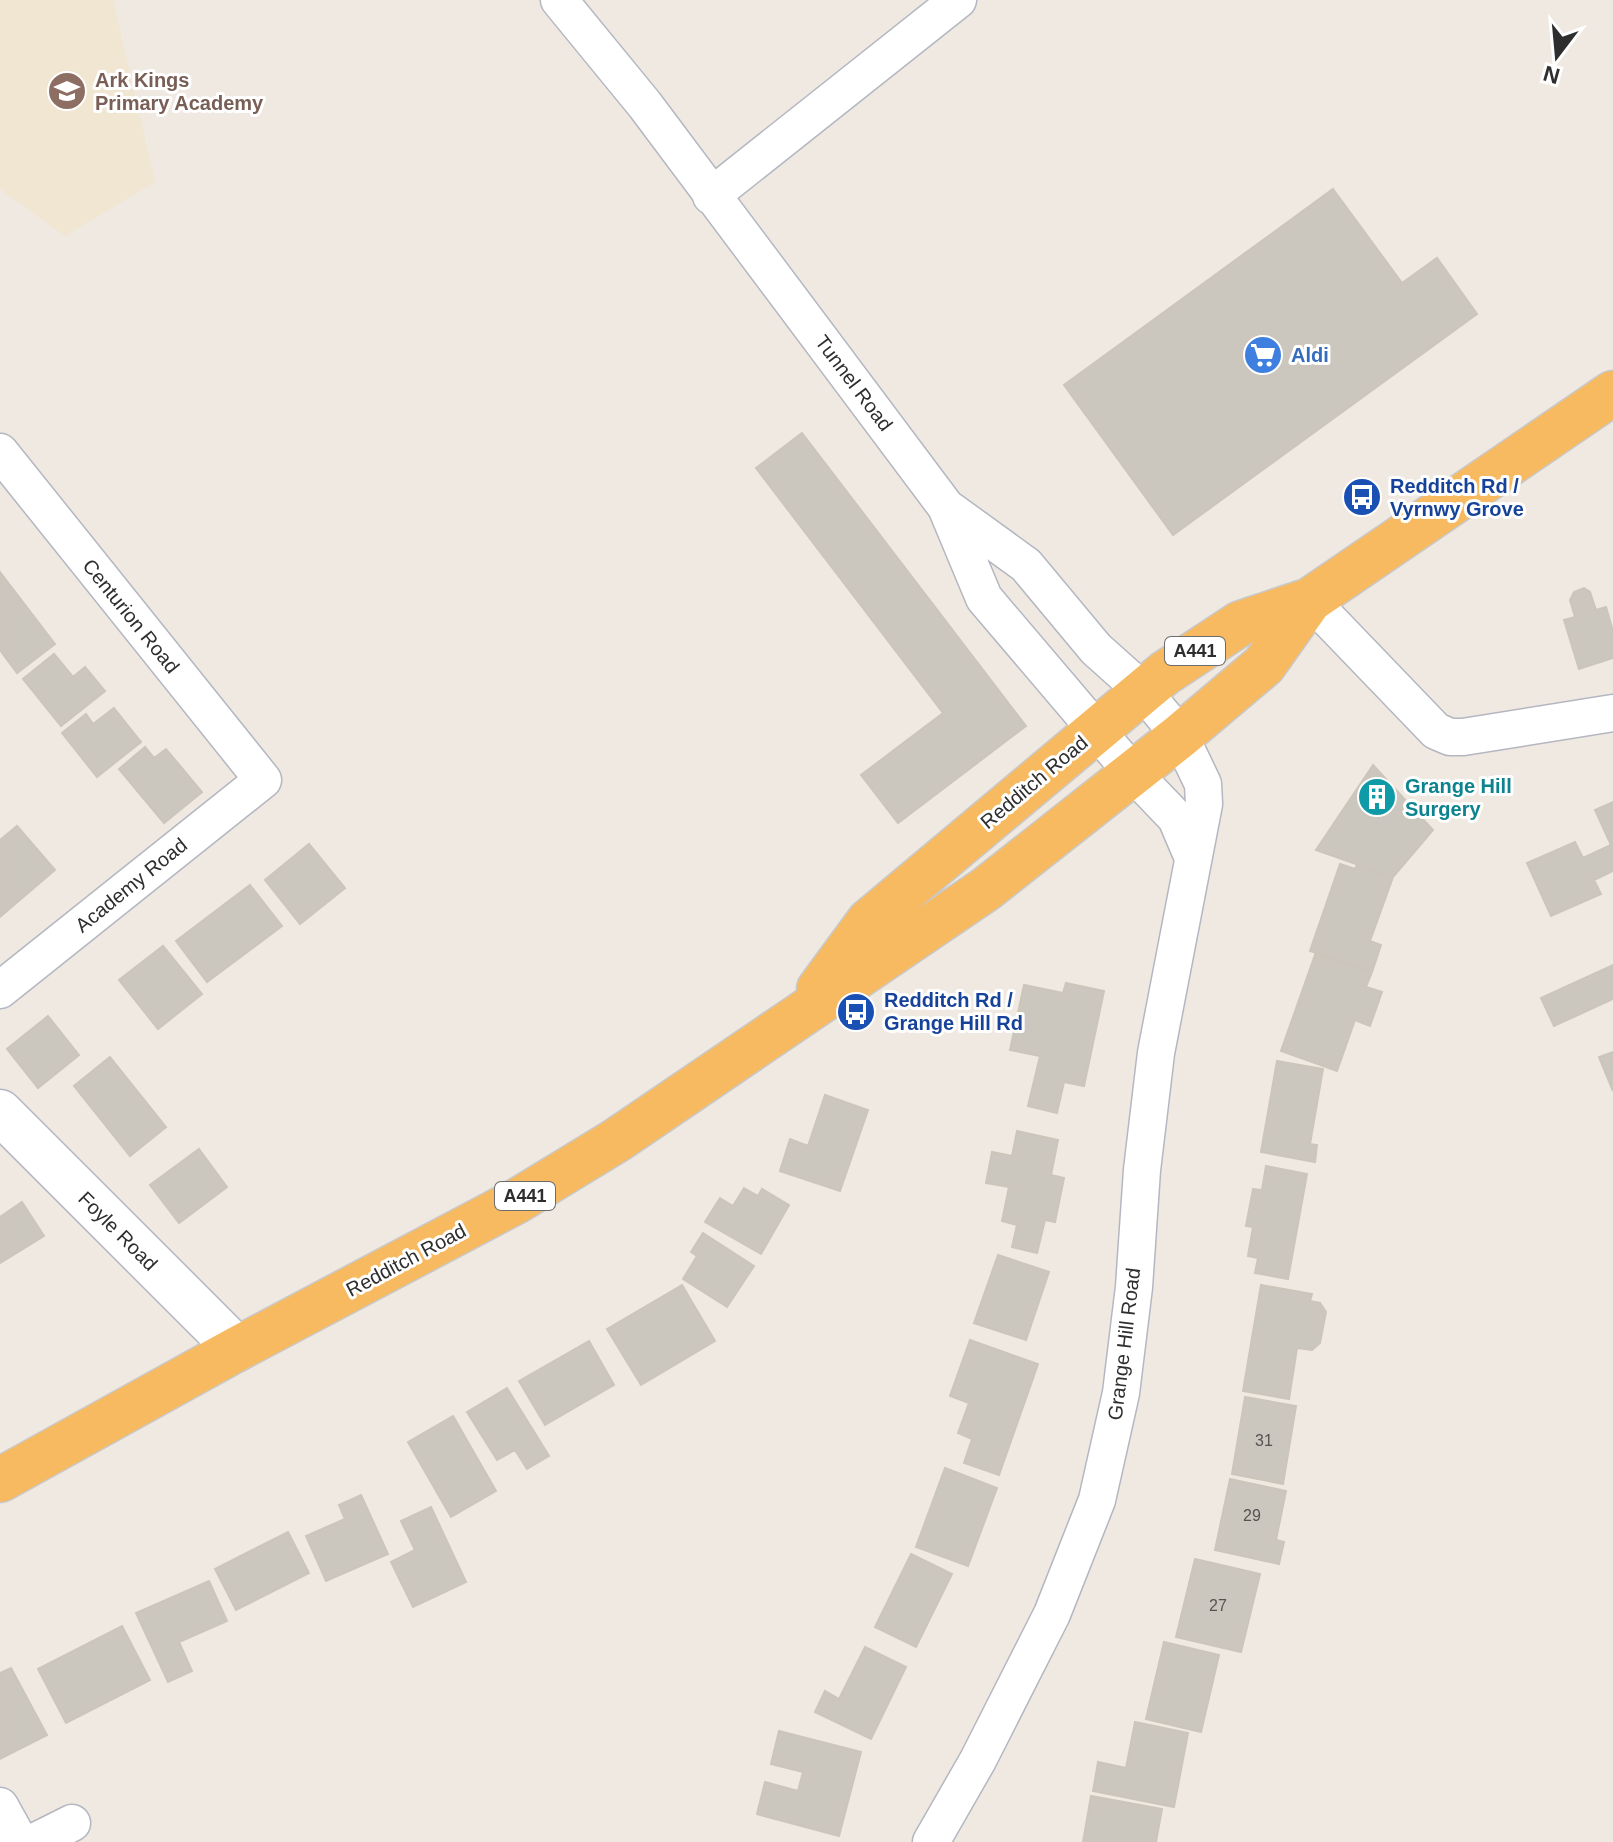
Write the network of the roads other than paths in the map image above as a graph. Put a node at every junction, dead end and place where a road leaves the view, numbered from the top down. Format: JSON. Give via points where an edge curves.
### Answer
{"nodes":[{"id":1,"x":559,"y":0,"type":"edge"},
{"id":2,"x":958,"y":0,"type":"edge"},
{"id":3,"x":711,"y":196,"type":"junction"},
{"id":4,"x":1613,"y":393,"type":"edge"},
{"id":5,"x":0,"y":452,"type":"edge"},
{"id":6,"x":946,"y":507,"type":"junction"},
{"id":7,"x":1310,"y":600,"type":"junction"},
{"id":8,"x":1143,"y":691,"type":"junction"},
{"id":9,"x":1613,"y":713,"type":"edge"},
{"id":10,"x":1096,"y":729,"type":"junction"},
{"id":11,"x":1180,"y":736,"type":"junction"},
{"id":12,"x":1131,"y":771,"type":"junction"},
{"id":13,"x":263,"y":780,"type":"joint"},
{"id":14,"x":1193,"y":858,"type":"junction"},
{"id":15,"x":0,"y":990,"type":"edge"},
{"id":16,"x":799,"y":1017,"type":"junction"},
{"id":17,"x":0,"y":1112,"type":"edge"},
{"id":18,"x":237,"y":1349,"type":"junction"},
{"id":19,"x":0,"y":1480,"type":"edge"},
{"id":20,"x":0,"y":1806,"type":"edge"},
{"id":21,"x":72,"y":1823,"type":"dead end"},
{"id":22,"x":20,"y":1842,"type":"edge"},
{"id":23,"x":34,"y":1842,"type":"edge"},
{"id":24,"x":931,"y":1842,"type":"edge"}],
"edges":[{"from":1,"to":3,"type":"street","name":"Tunnel Road"},
{"from":2,"to":3,"type":"street"},
{"from":3,"to":6,"type":"street","name":"Tunnel Road"},
{"from":4,"to":7,"type":"highway","name":"Redditch Road","number":"A441"},
{"from":5,"to":13,"type":"street","name":"Centurion Road"},
{"from":6,"to":8,"type":"street","name":"Tunnel Road","via":[[1026,565],[1096,649]]},
{"from":6,"to":10,"type":"street","via":[[984,598]]},
{"from":7,"to":8,"type":"highway","name":"Redditch Road","number":"A441","via":[[1241,623]]},
{"from":7,"to":9,"type":"street","via":[[1436,731],[1450,737]]},
{"from":7,"to":11,"type":"highway","name":"Redditch Road","number":"A441","via":[[1264,665]]},
{"from":8,"to":10,"type":"highway","name":"Redditch Road","number":"A441"},
{"from":8,"to":11,"type":"street","name":"Tunnel Road"},
{"from":10,"to":12,"type":"street"},
{"from":10,"to":16,"type":"highway","name":"Redditch Road","number":"A441","via":[[869,921]]},
{"from":11,"to":12,"type":"highway","name":"Redditch Road","number":"A441"},
{"from":11,"to":14,"type":"street","name":"Grange Hill Road","via":[[1203,784]]},
{"from":12,"to":14,"type":"street","via":[[1176,818]]},
{"from":12,"to":16,"type":"highway","name":"Redditch Road","number":"A441","via":[[986,889]]},
{"from":13,"to":15,"type":"street","name":"Academy Road"},
{"from":14,"to":24,"type":"street","name":"Grange Hill Road","via":[[1156,1053],[1121,1393],[1097,1500],[1052,1614]]},
{"from":16,"to":18,"type":"highway","name":"Redditch Road","number":"A441","via":[[517,1201]]},
{"from":17,"to":18,"type":"street","name":"Foyle Road"},
{"from":18,"to":19,"type":"highway","name":"Redditch Road","number":"A441"},
{"from":20,"to":22,"type":"street"},
{"from":21,"to":23,"type":"street"}]}
